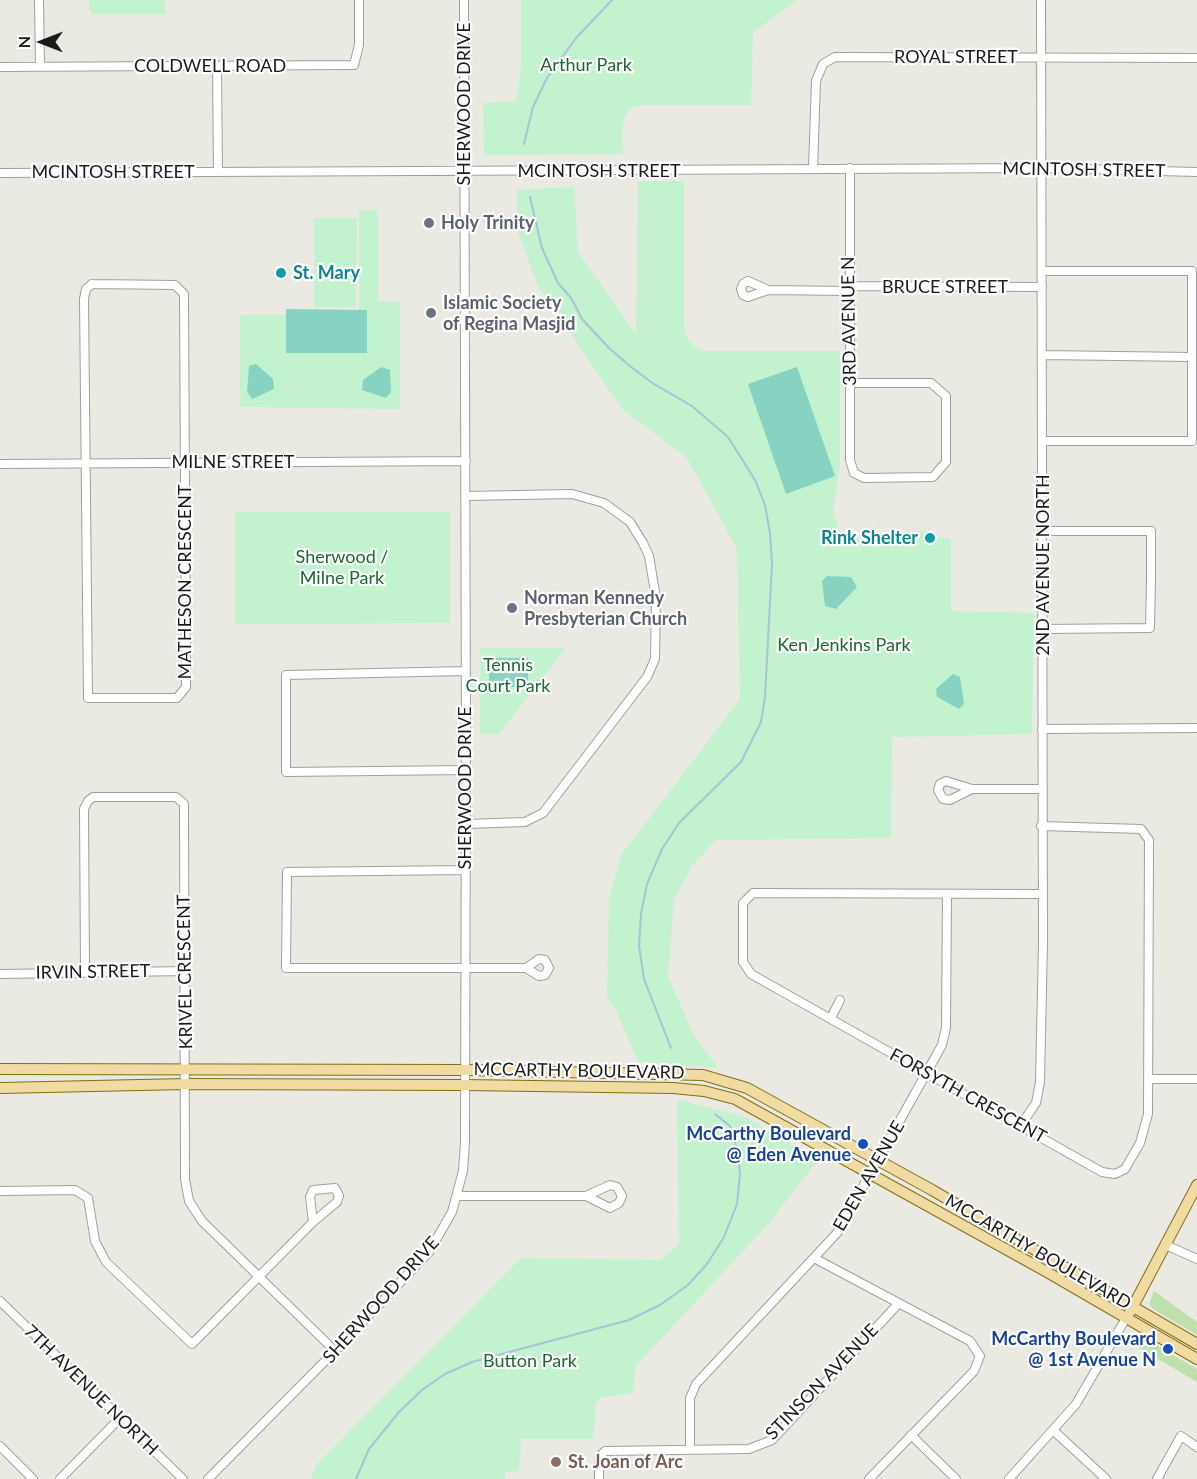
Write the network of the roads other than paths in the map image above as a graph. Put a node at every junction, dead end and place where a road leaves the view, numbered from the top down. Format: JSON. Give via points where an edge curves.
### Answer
{"nodes":[{"id":1,"x":39,"y":0,"type":"edge"},
{"id":2,"x":359,"y":0,"type":"edge"},
{"id":3,"x":464,"y":0,"type":"edge"},
{"id":4,"x":1041,"y":0,"type":"edge"},
{"id":5,"x":1042,"y":57,"type":"junction"},
{"id":6,"x":1197,"y":58,"type":"edge"},
{"id":7,"x":40,"y":66,"type":"junction"},
{"id":8,"x":0,"y":67,"type":"edge"},
{"id":9,"x":217,"y":67,"type":"junction"},
{"id":10,"x":850,"y":168,"type":"junction"},
{"id":11,"x":1042,"y":168,"type":"junction"},
{"id":12,"x":813,"y":169,"type":"junction"},
{"id":13,"x":465,"y":171,"type":"junction"},
{"id":14,"x":1197,"y":171,"type":"edge"},
{"id":15,"x":218,"y":172,"type":"junction"},
{"id":16,"x":0,"y":173,"type":"edge"},
{"id":17,"x":1042,"y":271,"type":"junction"},
{"id":18,"x":1042,"y":287,"type":"junction"},
{"id":19,"x":849,"y":289,"type":"junction"},
{"id":20,"x":768,"y":290,"type":"dead end"},
{"id":21,"x":1043,"y":355,"type":"junction"},
{"id":22,"x":1192,"y":357,"type":"junction"},
{"id":23,"x":850,"y":383,"type":"junction"},
{"id":24,"x":1042,"y":441,"type":"junction"},
{"id":25,"x":466,"y":461,"type":"junction"},
{"id":26,"x":86,"y":462,"type":"junction"},
{"id":27,"x":186,"y":462,"type":"junction"},
{"id":28,"x":0,"y":464,"type":"edge"},
{"id":29,"x":466,"y":496,"type":"junction"},
{"id":30,"x":1043,"y":531,"type":"junction"},
{"id":31,"x":1043,"y":629,"type":"junction"},
{"id":32,"x":465,"y":671,"type":"junction"},
{"id":33,"x":1197,"y":728,"type":"edge"},
{"id":34,"x":1042,"y":729,"type":"junction"},
{"id":35,"x":466,"y":770,"type":"junction"},
{"id":36,"x":972,"y":789,"type":"dead end"},
{"id":37,"x":1041,"y":789,"type":"junction"},
{"id":38,"x":466,"y":824,"type":"junction"},
{"id":39,"x":1041,"y":826,"type":"junction"},
{"id":40,"x":465,"y":870,"type":"junction"},
{"id":41,"x":947,"y":894,"type":"junction"},
{"id":42,"x":1042,"y":894,"type":"junction"},
{"id":43,"x":465,"y":968,"type":"junction"},
{"id":44,"x":526,"y":968,"type":"dead end"},
{"id":45,"x":185,"y":971,"type":"junction"},
{"id":46,"x":85,"y":972,"type":"junction"},
{"id":47,"x":0,"y":974,"type":"edge"},
{"id":48,"x":840,"y":999,"type":"dead end"},
{"id":49,"x":831,"y":1018,"type":"junction"},
{"id":50,"x":0,"y":1069,"type":"edge"},
{"id":51,"x":186,"y":1069,"type":"junction"},
{"id":52,"x":464,"y":1070,"type":"junction"},
{"id":53,"x":928,"y":1072,"type":"junction"},
{"id":54,"x":1149,"y":1079,"type":"junction"},
{"id":55,"x":1197,"y":1079,"type":"edge"},
{"id":56,"x":186,"y":1084,"type":"junction"},
{"id":57,"x":464,"y":1085,"type":"junction"},
{"id":58,"x":0,"y":1088,"type":"edge"},
{"id":59,"x":1021,"y":1125,"type":"junction"},
{"id":60,"x":879,"y":1161,"type":"junction"},
{"id":61,"x":871,"y":1174,"type":"junction"},
{"id":62,"x":1197,"y":1185,"type":"edge"},
{"id":63,"x":0,"y":1191,"type":"edge"},
{"id":64,"x":459,"y":1196,"type":"junction"},
{"id":65,"x":586,"y":1196,"type":"dead end"},
{"id":66,"x":313,"y":1222,"type":"dead end"},
{"id":67,"x":1166,"y":1245,"type":"junction"},
{"id":68,"x":814,"y":1258,"type":"junction"},
{"id":69,"x":1197,"y":1260,"type":"edge"},
{"id":70,"x":258,"y":1278,"type":"junction"},
{"id":71,"x":0,"y":1300,"type":"edge"},
{"id":72,"x":898,"y":1304,"type":"junction"},
{"id":73,"x":1133,"y":1307,"type":"junction"},
{"id":74,"x":1126,"y":1318,"type":"junction"},
{"id":75,"x":1197,"y":1344,"type":"edge"},
{"id":76,"x":335,"y":1351,"type":"junction"},
{"id":77,"x":1197,"y":1359,"type":"edge"},
{"id":78,"x":120,"y":1418,"type":"junction"},
{"id":79,"x":1054,"y":1431,"type":"junction"},
{"id":80,"x":911,"y":1435,"type":"junction"},
{"id":81,"x":0,"y":1446,"type":"edge"},
{"id":82,"x":1197,"y":1447,"type":"edge"},
{"id":83,"x":690,"y":1448,"type":"junction"},
{"id":84,"x":33,"y":1479,"type":"edge"},
{"id":85,"x":60,"y":1479,"type":"edge"},
{"id":86,"x":183,"y":1479,"type":"edge"},
{"id":87,"x":208,"y":1479,"type":"edge"},
{"id":88,"x":599,"y":1479,"type":"edge"},
{"id":89,"x":869,"y":1479,"type":"edge"},
{"id":90,"x":956,"y":1479,"type":"edge"},
{"id":91,"x":1009,"y":1479,"type":"edge"},
{"id":92,"x":1106,"y":1479,"type":"edge"},
{"id":93,"x":1157,"y":1479,"type":"edge"}],
"edges":[{"from":1,"to":7,"type":"street"},
{"from":2,"to":9,"type":"street","name":"COLDWELL ROAD","via":[[359,45],[354,65]]},
{"from":3,"to":13,"type":"street","name":"SHERWOOD DRIVE"},
{"from":4,"to":5,"type":"street","name":"2ND AVENUE NORTH"},
{"from":5,"to":6,"type":"street","name":"ROYAL STREET"},
{"from":5,"to":11,"type":"street","name":"2ND AVENUE NORTH"},
{"from":5,"to":12,"type":"street","name":"ROYAL STREET","via":[[835,57],[823,64],[816,81]]},
{"from":7,"to":8,"type":"street","name":"COLDWELL ROAD"},
{"from":7,"to":9,"type":"street","name":"COLDWELL ROAD"},
{"from":9,"to":15,"type":"street"},
{"from":10,"to":11,"type":"street","name":"MCINTOSH STREET"},
{"from":10,"to":12,"type":"street","name":"MCINTOSH STREET"},
{"from":10,"to":19,"type":"street","name":"3RD AVENUE N"},
{"from":11,"to":14,"type":"street","name":"MCINTOSH STREET"},
{"from":11,"to":17,"type":"street","name":"2ND AVENUE NORTH"},
{"from":12,"to":13,"type":"street","name":"MCINTOSH STREET"},
{"from":13,"to":15,"type":"street","name":"MCINTOSH STREET"},
{"from":13,"to":25,"type":"street","name":"SHERWOOD DRIVE"},
{"from":15,"to":16,"type":"street","name":"MCINTOSH STREET"},
{"from":17,"to":18,"type":"street","name":"2ND AVENUE NORTH"},
{"from":17,"to":22,"type":"street","via":[[1192,271]]},
{"from":18,"to":19,"type":"street","name":"BRUCE STREET"},
{"from":18,"to":21,"type":"street","name":"2ND AVENUE NORTH"},
{"from":19,"to":20,"type":"street","name":"BRUCE STREET"},
{"from":19,"to":23,"type":"street","name":"3RD AVENUE N"},
{"from":21,"to":22,"type":"street"},
{"from":21,"to":24,"type":"street","name":"2ND AVENUE NORTH"},
{"from":22,"to":24,"type":"street","via":[[1192,441]]},
{"from":23,"to":23,"type":"street","name":"3RD AVENUE N","via":[[931,383],[946,396],[946,462],[933,477],[864,478],[854,473],[850,460]]},
{"from":24,"to":30,"type":"street","name":"2ND AVENUE NORTH"},
{"from":25,"to":27,"type":"street","name":"MILNE STREET"},
{"from":25,"to":29,"type":"street","name":"SHERWOOD DRIVE"},
{"from":26,"to":27,"type":"street","name":"MILNE STREET"},
{"from":26,"to":27,"type":"street","via":[[84,299],[92,284],[175,285],[184,294]]},
{"from":26,"to":27,"type":"street","name":"MATHESON CRESCENT","via":[[86,687],[88,698],[97,700],[177,698],[186,687]]},
{"from":26,"to":28,"type":"street","name":"MILNE STREET"},
{"from":29,"to":32,"type":"street","name":"SHERWOOD DRIVE"},
{"from":29,"to":38,"type":"street","via":[[572,494],[604,503],[630,522],[643,543],[656,598],[655,659],[647,677],[543,813],[525,822]]},
{"from":30,"to":31,"type":"street","name":"2ND AVENUE NORTH"},
{"from":30,"to":31,"type":"street","via":[[1151,531],[1150,628]]},
{"from":31,"to":34,"type":"street","name":"2ND AVENUE NORTH"},
{"from":32,"to":35,"type":"street","name":"SHERWOOD DRIVE"},
{"from":32,"to":35,"type":"street","via":[[286,675],[286,772]]},
{"from":33,"to":34,"type":"street"},
{"from":34,"to":37,"type":"street","name":"2ND AVENUE NORTH"},
{"from":35,"to":38,"type":"street","name":"SHERWOOD DRIVE"},
{"from":36,"to":37,"type":"street"},
{"from":37,"to":39,"type":"street","name":"2ND AVENUE NORTH"},
{"from":38,"to":40,"type":"street","name":"SHERWOOD DRIVE"},
{"from":39,"to":42,"type":"street","name":"2ND AVENUE NORTH"},
{"from":39,"to":54,"type":"street","name":"FORSYTH CRESCENT","via":[[1141,829],[1149,840]]},
{"from":40,"to":43,"type":"street","name":"SHERWOOD DRIVE"},
{"from":40,"to":43,"type":"street","via":[[287,872],[286,968]]},
{"from":41,"to":42,"type":"street","name":"FORSYTH CRESCENT"},
{"from":41,"to":49,"type":"street","name":"FORSYTH CRESCENT","via":[[753,893],[743,903],[743,962],[752,974]]},
{"from":41,"to":53,"type":"street","name":"EDEN AVENUE","via":[[946,1028]]},
{"from":42,"to":59,"type":"street","name":"2ND AVENUE NORTH","via":[[1040,1082],[1036,1103]]},
{"from":43,"to":44,"type":"street"},
{"from":43,"to":52,"type":"street","name":"SHERWOOD DRIVE"},
{"from":45,"to":46,"type":"street","name":"IRVIN STREET"},
{"from":45,"to":46,"type":"street","name":"KRIVEL CRESCENT","via":[[184,804],[176,797],[93,797],[84,810]]},
{"from":45,"to":51,"type":"street","name":"KRIVEL CRESCENT"},
{"from":46,"to":47,"type":"street","name":"IRVIN STREET"},
{"from":48,"to":49,"type":"street"},
{"from":49,"to":53,"type":"street","name":"FORSYTH CRESCENT"},
{"from":50,"to":51,"type":"main road","name":"MCCARTHY BOULEVARD"},
{"from":51,"to":52,"type":"main road","name":"MCCARTHY BOULEVARD"},
{"from":51,"to":56,"type":"street","name":"KRIVEL CRESCENT"},
{"from":52,"to":57,"type":"street","name":"SHERWOOD DRIVE"},
{"from":52,"to":60,"type":"main road","name":"MCCARTHY BOULEVARD","via":[[703,1075],[747,1088]]},
{"from":53,"to":59,"type":"street","name":"FORSYTH CRESCENT"},
{"from":53,"to":60,"type":"street","name":"EDEN AVENUE"},
{"from":54,"to":55,"type":"street"},
{"from":54,"to":59,"type":"street","name":"FORSYTH CRESCENT","via":[[1148,1114],[1140,1143],[1125,1169],[1114,1174],[1102,1172]]},
{"from":56,"to":57,"type":"main road","name":"MCCARTHY BOULEVARD"},
{"from":56,"to":58,"type":"main road","name":"MCCARTHY BOULEVARD"},
{"from":56,"to":70,"type":"street","name":"KRIVEL CRESCENT","via":[[185,1179],[189,1201],[202,1221]]},
{"from":57,"to":61,"type":"main road","name":"MCCARTHY BOULEVARD","via":[[704,1091],[735,1099]]},
{"from":57,"to":64,"type":"street","name":"SHERWOOD DRIVE","via":[[465,1142]]},
{"from":60,"to":61,"type":"street","name":"EDEN AVENUE"},
{"from":60,"to":73,"type":"main road","name":"MCCARTHY BOULEVARD"},
{"from":61,"to":68,"type":"street","name":"EDEN AVENUE","via":[[837,1233]]},
{"from":61,"to":74,"type":"main road","name":"MCCARTHY BOULEVARD"},
{"from":62,"to":67,"type":"main road"},
{"from":63,"to":70,"type":"street","via":[[75,1190],[88,1198],[95,1241],[106,1262],[192,1344]]},
{"from":64,"to":65,"type":"street"},
{"from":64,"to":76,"type":"street","name":"SHERWOOD DRIVE","via":[[447,1225],[429,1252]]},
{"from":66,"to":70,"type":"street"},
{"from":67,"to":69,"type":"street"},
{"from":67,"to":73,"type":"main road"},
{"from":68,"to":72,"type":"street"},
{"from":68,"to":83,"type":"street","name":"EDEN AVENUE","via":[[696,1384],[690,1398]]},
{"from":70,"to":76,"type":"street","name":"KRIVEL CRESCENT"},
{"from":71,"to":78,"type":"street","name":"7TH AVENUE NORTH"},
{"from":72,"to":80,"type":"street","via":[[970,1341],[980,1356],[974,1371]]},
{"from":72,"to":83,"type":"street","name":"STINSON AVENUE","via":[[772,1440],[749,1449]]},
{"from":73,"to":74,"type":"main road"},
{"from":73,"to":75,"type":"main road","name":"MCCARTHY BOULEVARD"},
{"from":74,"to":77,"type":"main road","name":"MCCARTHY BOULEVARD"},
{"from":74,"to":79,"type":"street","via":[[1076,1404]]},
{"from":76,"to":87,"type":"street","name":"SHERWOOD DRIVE"},
{"from":78,"to":85,"type":"street"},
{"from":78,"to":86,"type":"street","name":"7TH AVENUE NORTH"},
{"from":79,"to":91,"type":"street"},
{"from":79,"to":92,"type":"street"},
{"from":80,"to":89,"type":"street"},
{"from":80,"to":90,"type":"street"},
{"from":81,"to":84,"type":"street"},
{"from":82,"to":93,"type":"street","via":[[1181,1436]]},
{"from":83,"to":88,"type":"street","name":"STINSON AVENUE","via":[[605,1450],[599,1457]]}]}
